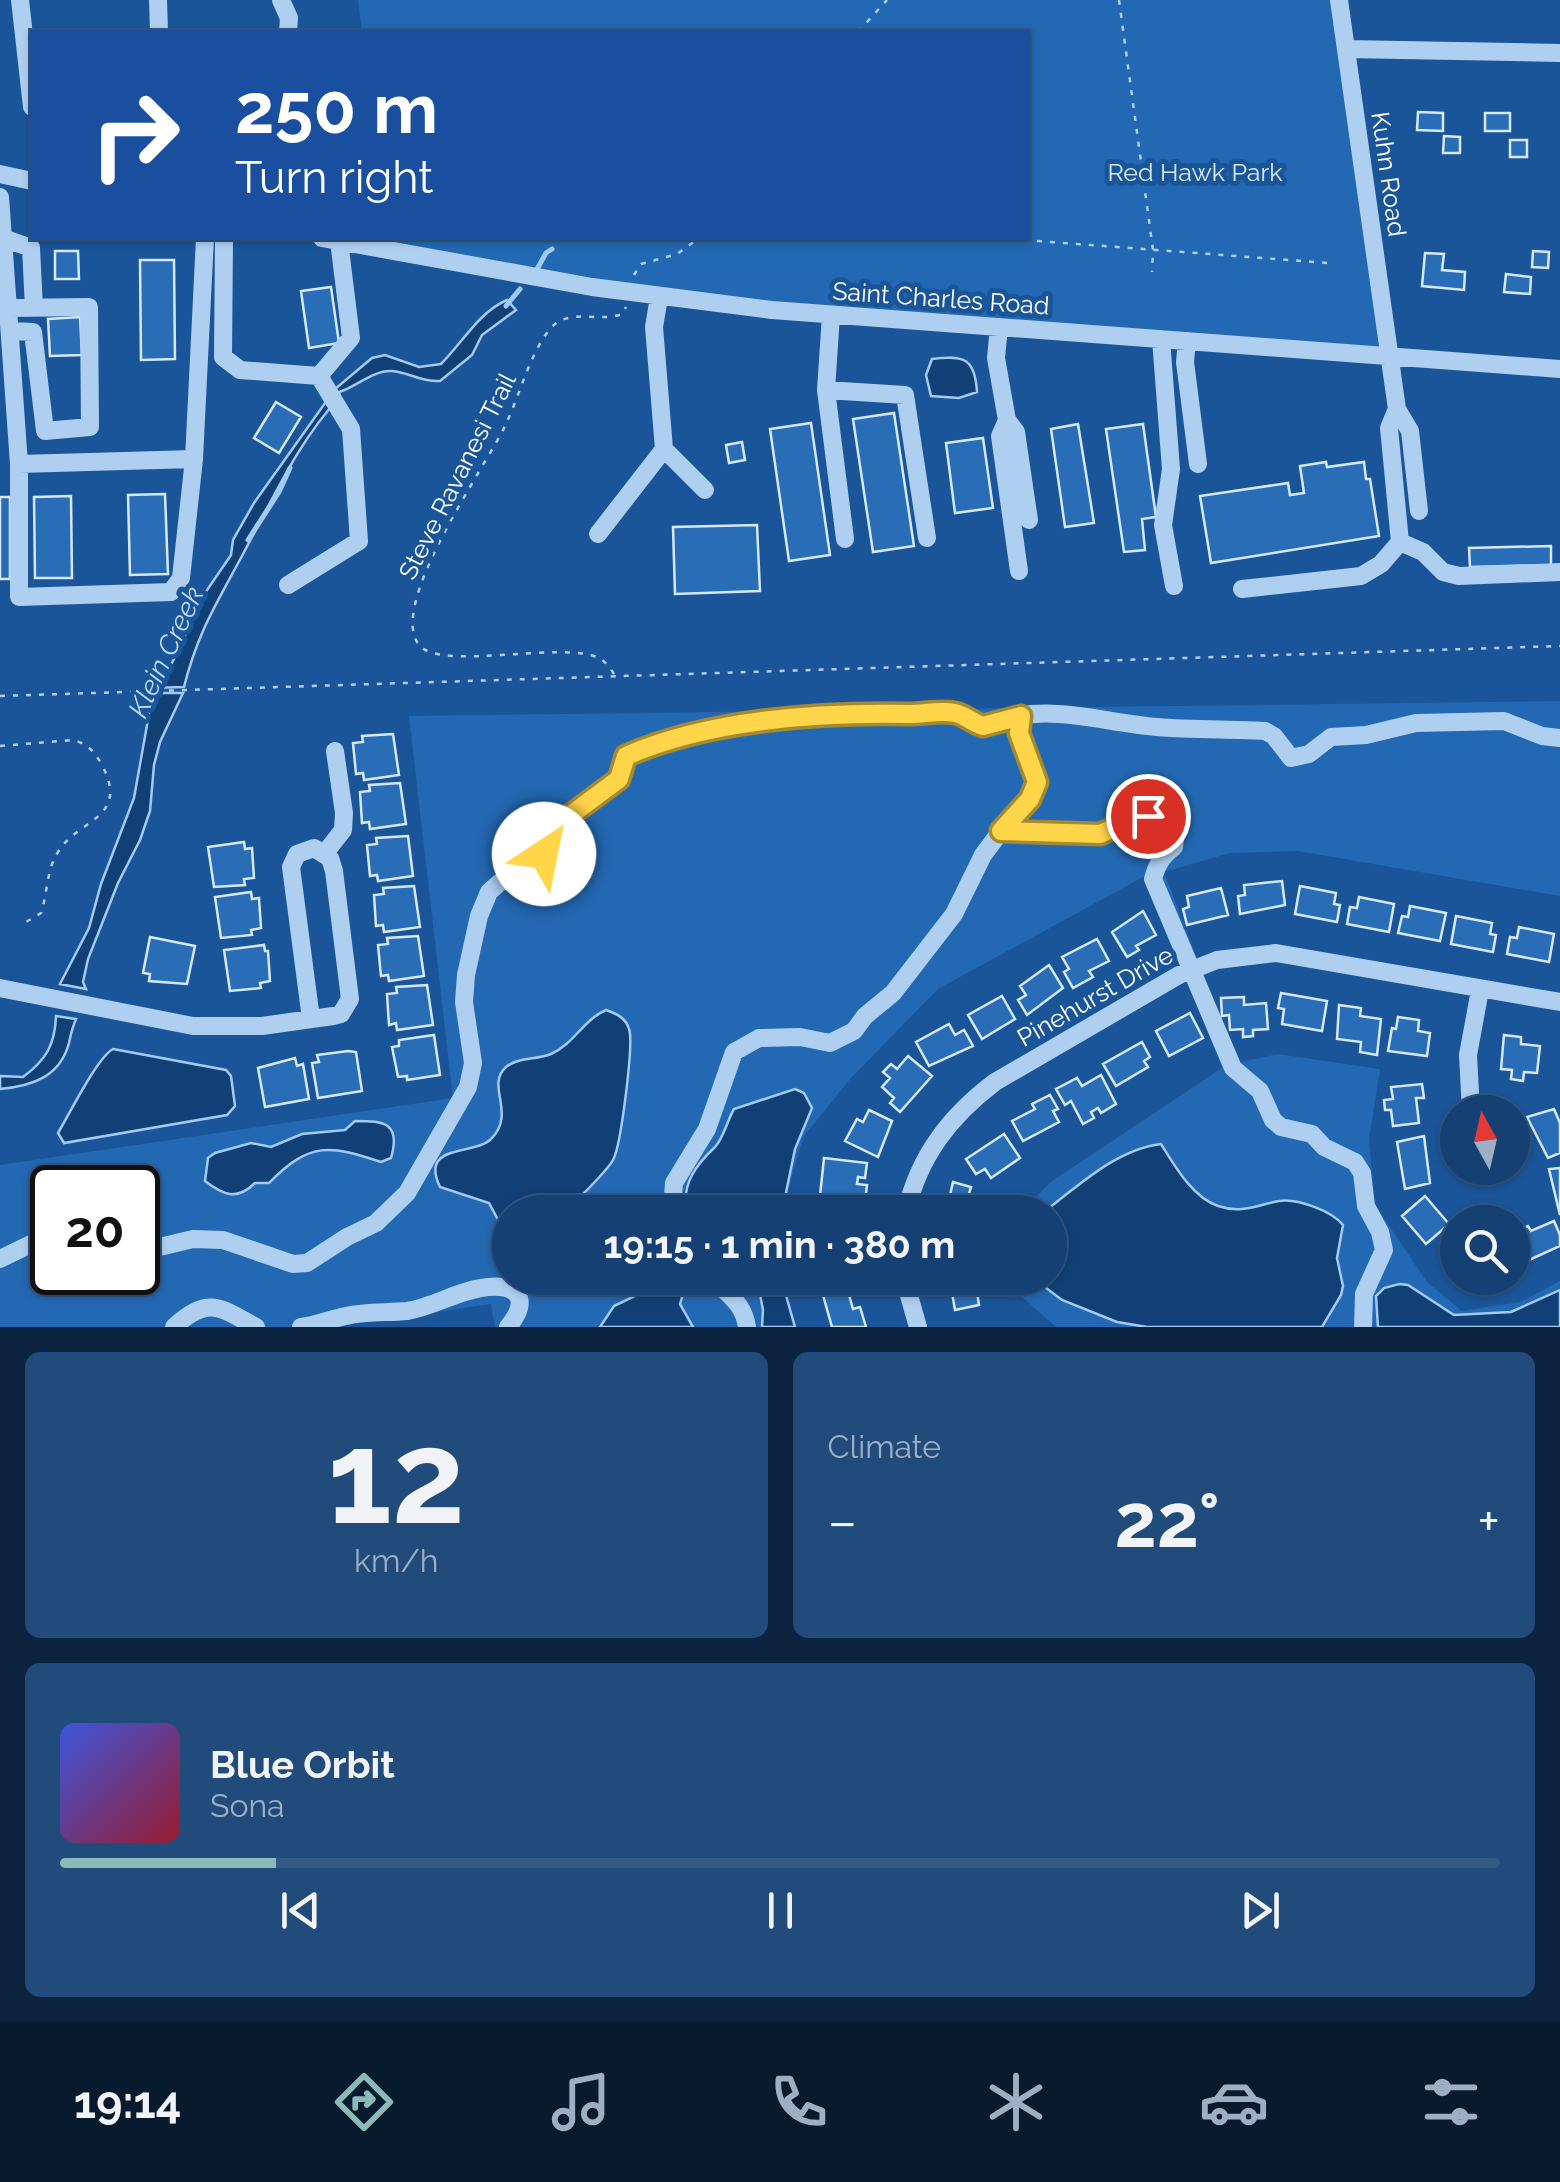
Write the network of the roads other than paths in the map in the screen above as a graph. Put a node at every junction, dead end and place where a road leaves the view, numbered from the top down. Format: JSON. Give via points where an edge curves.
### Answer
{"nodes":[{"id":1,"x":20,"y":0,"type":"edge"},
{"id":2,"x":158,"y":0,"type":"edge"},
{"id":3,"x":281,"y":0,"type":"edge"},
{"id":4,"x":1339,"y":0,"type":"edge"},
{"id":5,"x":159,"y":30,"type":"edge"},
{"id":6,"x":288,"y":30,"type":"edge"},
{"id":7,"x":1346,"y":49,"type":"junction"},
{"id":8,"x":1560,"y":53,"type":"edge"},
{"id":9,"x":30,"y":89,"type":"edge"},
{"id":10,"x":0,"y":174,"type":"edge"},
{"id":11,"x":30,"y":181,"type":"edge"},
{"id":12,"x":0,"y":196,"type":"edge"},
{"id":13,"x":3,"y":238,"type":"junction"},
{"id":14,"x":205,"y":240,"type":"edge"},
{"id":15,"x":224,"y":240,"type":"edge"},
{"id":16,"x":331,"y":240,"type":"edge"},
{"id":17,"x":336,"y":240,"type":"edge"},
{"id":18,"x":659,"y":297,"type":"junction"},
{"id":19,"x":10,"y":308,"type":"junction"},
{"id":20,"x":34,"y":308,"type":"junction"},
{"id":21,"x":832,"y":315,"type":"junction"},
{"id":22,"x":999,"y":327,"type":"junction"},
{"id":23,"x":11,"y":331,"type":"junction"},
{"id":24,"x":1161,"y":339,"type":"junction"},
{"id":25,"x":1187,"y":341,"type":"junction"},
{"id":26,"x":1389,"y":356,"type":"junction"},
{"id":27,"x":1560,"y":369,"type":"edge"},
{"id":28,"x":319,"y":376,"type":"junction"},
{"id":29,"x":826,"y":390,"type":"junction"},
{"id":30,"x":1397,"y":409,"type":"junction"},
{"id":31,"x":1007,"y":420,"type":"junction"},
{"id":32,"x":664,"y":449,"type":"junction"},
{"id":33,"x":194,"y":459,"type":"junction"},
{"id":34,"x":19,"y":464,"type":"junction"},
{"id":35,"x":1198,"y":464,"type":"dead end"},
{"id":36,"x":704,"y":490,"type":"dead end"},
{"id":37,"x":1419,"y":511,"type":"dead end"},
{"id":38,"x":1029,"y":520,"type":"dead end"},
{"id":39,"x":598,"y":534,"type":"dead end"},
{"id":40,"x":927,"y":538,"type":"dead end"},
{"id":41,"x":845,"y":539,"type":"dead end"},
{"id":42,"x":1400,"y":542,"type":"junction"},
{"id":43,"x":1018,"y":571,"type":"dead end"},
{"id":44,"x":1560,"y":572,"type":"edge"},
{"id":45,"x":288,"y":586,"type":"dead end"},
{"id":46,"x":1174,"y":586,"type":"dead end"},
{"id":47,"x":1242,"y":588,"type":"dead end"},
{"id":48,"x":1021,"y":716,"type":"junction"},
{"id":49,"x":1560,"y":738,"type":"edge"},
{"id":50,"x":334,"y":751,"type":"dead end"},
{"id":51,"x":1001,"y":831,"type":"junction"},
{"id":52,"x":325,"y":852,"type":"junction"},
{"id":53,"x":1191,"y":969,"type":"junction"},
{"id":54,"x":0,"y":988,"type":"edge"},
{"id":55,"x":1480,"y":990,"type":"junction"},
{"id":56,"x":1560,"y":1002,"type":"edge"},
{"id":57,"x":311,"y":1019,"type":"junction"},
{"id":58,"x":1470,"y":1095,"type":"edge"},
{"id":59,"x":673,"y":1195,"type":"edge"},
{"id":60,"x":912,"y":1195,"type":"edge"},
{"id":61,"x":30,"y":1244,"type":"edge"},
{"id":62,"x":160,"y":1247,"type":"edge"},
{"id":63,"x":0,"y":1258,"type":"edge"},
{"id":64,"x":734,"y":1295,"type":"edge"},
{"id":65,"x":909,"y":1295,"type":"edge"},
{"id":66,"x":174,"y":1327,"type":"edge"},
{"id":67,"x":256,"y":1327,"type":"edge"},
{"id":68,"x":301,"y":1327,"type":"edge"},
{"id":69,"x":508,"y":1327,"type":"edge"},
{"id":70,"x":747,"y":1327,"type":"edge"},
{"id":71,"x":918,"y":1327,"type":"edge"},
{"id":72,"x":1362,"y":1327,"type":"edge"}],
"edges":[{"from":1,"to":9,"type":"street"},
{"from":2,"to":5,"type":"street"},
{"from":3,"to":6,"type":"street"},
{"from":4,"to":7,"type":"street","name":"Kuhn Road"},
{"from":7,"to":8,"type":"street"},
{"from":7,"to":26,"type":"street","name":"Kuhn Road"},
{"from":10,"to":11,"type":"street"},
{"from":12,"to":13,"type":"street"},
{"from":13,"to":19,"type":"street"},
{"from":13,"to":20,"type":"street","via":[[31,248]]},
{"from":14,"to":33,"type":"street"},
{"from":15,"to":28,"type":"street","via":[[223,357],[240,370]]},
{"from":16,"to":28,"type":"street","via":[[351,338]]},
{"from":17,"to":18,"type":"street","name":"Saint Charles Road"},
{"from":18,"to":21,"type":"street","name":"Saint Charles Road"},
{"from":18,"to":32,"type":"street","via":[[654,327]]},
{"from":19,"to":20,"type":"street"},
{"from":19,"to":23,"type":"street"},
{"from":20,"to":23,"type":"street","via":[[89,307],[90,428],[45,431],[33,332]]},
{"from":21,"to":22,"type":"street","name":"Saint Charles Road"},
{"from":21,"to":29,"type":"street"},
{"from":22,"to":24,"type":"street","name":"Saint Charles Road"},
{"from":22,"to":31,"type":"street","via":[[996,358]]},
{"from":23,"to":34,"type":"street"},
{"from":24,"to":25,"type":"street","name":"Saint Charles Road"},
{"from":24,"to":46,"type":"street","via":[[1172,469],[1163,526]]},
{"from":25,"to":26,"type":"street","name":"Saint Charles Road"},
{"from":25,"to":35,"type":"street"},
{"from":26,"to":27,"type":"street","name":"Saint Charles Road"},
{"from":26,"to":30,"type":"street","name":"Kuhn Road"},
{"from":28,"to":45,"type":"street","via":[[352,428],[358,541]]},
{"from":29,"to":40,"type":"street","via":[[905,396]]},
{"from":29,"to":41,"type":"street"},
{"from":30,"to":37,"type":"street","via":[[1410,431]]},
{"from":30,"to":42,"type":"street","via":[[1389,428]]},
{"from":31,"to":38,"type":"street","via":[[1016,432]]},
{"from":31,"to":43,"type":"street","via":[[1000,436]]},
{"from":32,"to":36,"type":"street"},
{"from":32,"to":39,"type":"street"},
{"from":33,"to":34,"type":"street"},
{"from":33,"to":34,"type":"street","via":[[181,578],[171,592],[19,597]]},
{"from":42,"to":44,"type":"street","via":[[1459,576]]},
{"from":42,"to":47,"type":"street","via":[[1361,576]]},
{"from":48,"to":49,"type":"street","via":[[1059,712],[1155,727],[1266,730],[1291,758],[1331,737],[1416,723],[1504,721]]},
{"from":48,"to":51,"type":"street","via":[[1019,733],[1037,782]]},
{"from":48,"to":62,"type":"street","via":[[983,726],[944,712],[738,724],[626,756],[619,779],[552,829],[535,867],[490,892],[470,952],[464,1002],[473,1063],[468,1087],[394,1207],[307,1263],[223,1240]]},
{"from":50,"to":52,"type":"street","via":[[343,830]]},
{"from":51,"to":53,"type":"street","via":[[1100,834],[1148,816],[1166,819],[1174,847],[1154,879]]},
{"from":51,"to":59,"type":"street","via":[[954,914],[854,1032],[830,1043],[759,1038],[734,1052],[707,1129]]},
{"from":52,"to":57,"type":"street","via":[[304,850],[291,867]]},
{"from":52,"to":57,"type":"street","via":[[334,871],[350,999],[341,1014]]},
{"from":53,"to":55,"type":"street","name":"Pinehurst Drive","via":[[1276,953]]},
{"from":53,"to":60,"type":"street","name":"Pinehurst Drive","via":[[976,1097],[944,1127]]},
{"from":53,"to":72,"type":"street","via":[[1232,1068],[1260,1091],[1273,1120],[1312,1134],[1362,1173],[1366,1206],[1384,1250],[1364,1294]]},
{"from":54,"to":57,"type":"street","via":[[192,1026]]},
{"from":55,"to":56,"type":"street","name":"Pinehurst Drive"},
{"from":55,"to":58,"type":"street","via":[[1468,1055]]},
{"from":61,"to":63,"type":"street"},
{"from":64,"to":70,"type":"street"},
{"from":65,"to":71,"type":"street"},
{"from":66,"to":67,"type":"street","via":[[196,1310],[213,1308]]},
{"from":68,"to":69,"type":"street","via":[[407,1311],[482,1287],[518,1293],[519,1314]]}]}
